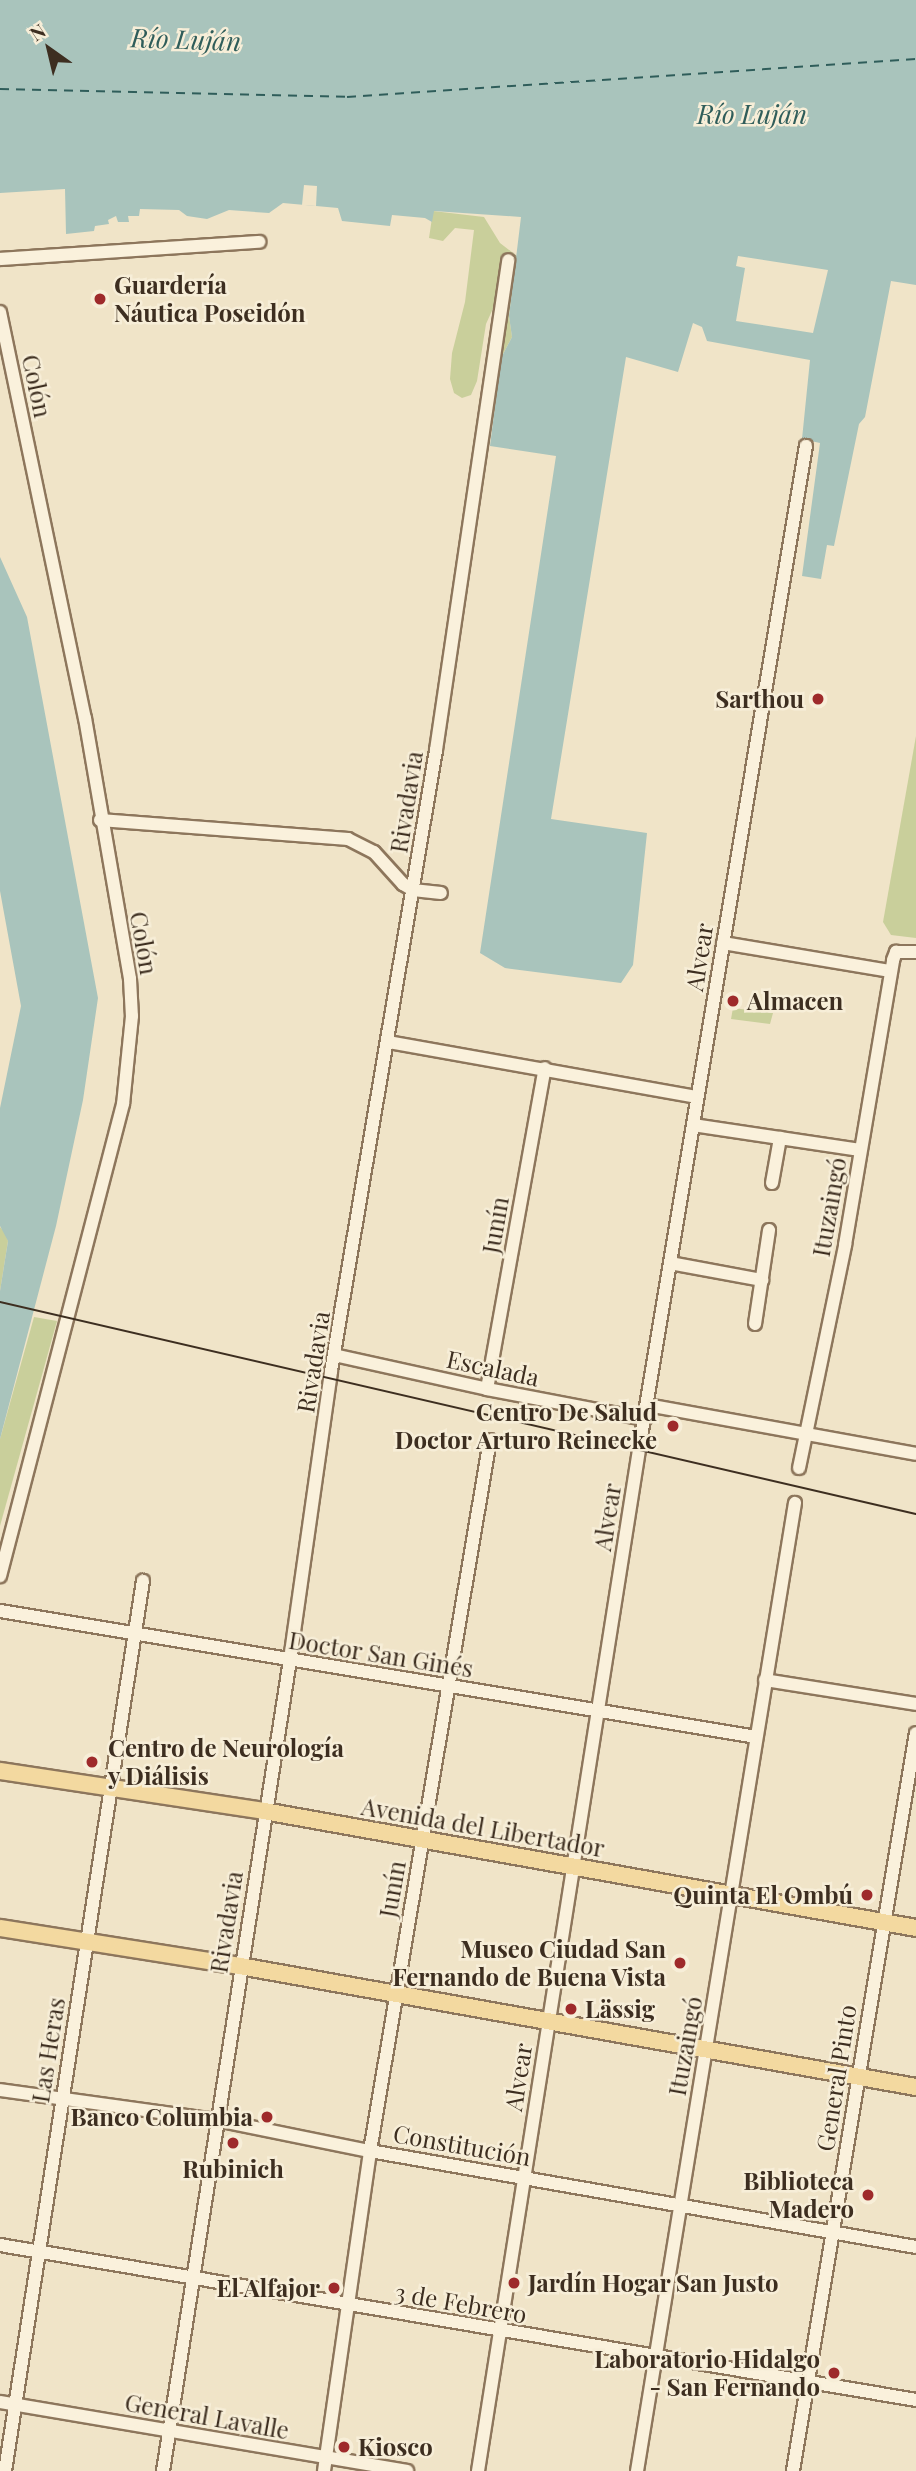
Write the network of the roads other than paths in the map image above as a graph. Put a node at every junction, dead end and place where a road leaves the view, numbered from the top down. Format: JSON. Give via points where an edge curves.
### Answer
{"nodes":[{"id":1,"x":258,"y":242,"type":"dead end"},
{"id":2,"x":2,"y":260,"type":"edge"},
{"id":3,"x":508,"y":260,"type":"dead end"},
{"id":4,"x":0,"y":313,"type":"edge"},
{"id":5,"x":806,"y":446,"type":"dead end"},
{"id":6,"x":100,"y":820,"type":"junction"},
{"id":7,"x":413,"y":890,"type":"junction"},
{"id":8,"x":441,"y":893,"type":"dead end"},
{"id":9,"x":723,"y":943,"type":"junction"},
{"id":10,"x":916,"y":952,"type":"edge"},
{"id":11,"x":891,"y":971,"type":"junction"},
{"id":12,"x":388,"y":1042,"type":"junction"},
{"id":13,"x":545,"y":1068,"type":"junction"},
{"id":14,"x":697,"y":1097,"type":"junction"},
{"id":15,"x":693,"y":1125,"type":"junction"},
{"id":16,"x":780,"y":1138,"type":"junction"},
{"id":17,"x":860,"y":1150,"type":"junction"},
{"id":18,"x":772,"y":1183,"type":"dead end"},
{"id":19,"x":769,"y":1230,"type":"dead end"},
{"id":20,"x":670,"y":1264,"type":"junction"},
{"id":21,"x":761,"y":1280,"type":"junction"},
{"id":22,"x":755,"y":1324,"type":"dead end"},
{"id":23,"x":334,"y":1355,"type":"junction"},
{"id":24,"x":487,"y":1389,"type":"junction"},
{"id":25,"x":647,"y":1405,"type":"junction"},
{"id":26,"x":645,"y":1419,"type":"junction"},
{"id":27,"x":806,"y":1433,"type":"junction"},
{"id":28,"x":490,"y":1440,"type":"dead end"},
{"id":29,"x":916,"y":1454,"type":"edge"},
{"id":30,"x":799,"y":1468,"type":"dead end"},
{"id":31,"x":795,"y":1503,"type":"dead end"},
{"id":32,"x":0,"y":1576,"type":"edge"},
{"id":33,"x":144,"y":1581,"type":"dead end"},
{"id":34,"x":0,"y":1611,"type":"edge"},
{"id":35,"x":136,"y":1636,"type":"junction"},
{"id":36,"x":290,"y":1660,"type":"junction"},
{"id":37,"x":765,"y":1680,"type":"junction"},
{"id":38,"x":448,"y":1686,"type":"junction"},
{"id":39,"x":916,"y":1704,"type":"edge"},
{"id":40,"x":598,"y":1709,"type":"junction"},
{"id":41,"x":916,"y":1733,"type":"edge"},
{"id":42,"x":756,"y":1737,"type":"junction"},
{"id":43,"x":0,"y":1771,"type":"edge"},
{"id":44,"x":111,"y":1787,"type":"junction"},
{"id":45,"x":264,"y":1811,"type":"junction"},
{"id":46,"x":422,"y":1840,"type":"junction"},
{"id":47,"x":573,"y":1866,"type":"junction"},
{"id":48,"x":733,"y":1895,"type":"junction"},
{"id":49,"x":884,"y":1923,"type":"junction"},
{"id":50,"x":0,"y":1928,"type":"edge"},
{"id":51,"x":916,"y":1928,"type":"edge"},
{"id":52,"x":86,"y":1944,"type":"junction"},
{"id":53,"x":240,"y":1966,"type":"junction"},
{"id":54,"x":395,"y":1995,"type":"junction"},
{"id":55,"x":548,"y":2023,"type":"junction"},
{"id":56,"x":705,"y":2051,"type":"junction"},
{"id":57,"x":856,"y":2078,"type":"junction"},
{"id":58,"x":916,"y":2087,"type":"edge"},
{"id":59,"x":0,"y":2090,"type":"edge"},
{"id":60,"x":61,"y":2098,"type":"junction"},
{"id":61,"x":217,"y":2120,"type":"junction"},
{"id":62,"x":370,"y":2151,"type":"junction"},
{"id":63,"x":523,"y":2177,"type":"junction"},
{"id":64,"x":680,"y":2207,"type":"junction"},
{"id":65,"x":832,"y":2234,"type":"junction"},
{"id":66,"x":0,"y":2245,"type":"edge"},
{"id":67,"x":916,"y":2247,"type":"edge"},
{"id":68,"x":40,"y":2252,"type":"junction"},
{"id":69,"x":194,"y":2280,"type":"junction"},
{"id":70,"x":347,"y":2305,"type":"junction"},
{"id":71,"x":500,"y":2330,"type":"junction"},
{"id":72,"x":656,"y":2356,"type":"junction"},
{"id":73,"x":808,"y":2382,"type":"junction"},
{"id":74,"x":916,"y":2400,"type":"edge"},
{"id":75,"x":0,"y":2402,"type":"edge"},
{"id":76,"x":16,"y":2405,"type":"junction"},
{"id":77,"x":169,"y":2431,"type":"junction"},
{"id":78,"x":326,"y":2457,"type":"junction"},
{"id":79,"x":5,"y":2471,"type":"edge"},
{"id":80,"x":163,"y":2471,"type":"edge"},
{"id":81,"x":324,"y":2471,"type":"edge"},
{"id":82,"x":407,"y":2471,"type":"edge"},
{"id":83,"x":478,"y":2471,"type":"edge"},
{"id":84,"x":637,"y":2471,"type":"edge"},
{"id":85,"x":793,"y":2471,"type":"edge"}],
"edges":[{"from":1,"to":2,"type":"street"},
{"from":3,"to":7,"type":"street","name":"Rivadavia"},
{"from":4,"to":6,"type":"street","name":"Colón","via":[[85,718]]},
{"from":5,"to":9,"type":"street","name":"Alvear"},
{"from":6,"to":7,"type":"street","via":[[348,839],[374,852]]},
{"from":6,"to":32,"type":"street","name":"Colón","via":[[130,979],[130,1053],[122,1104]]},
{"from":7,"to":8,"type":"street"},
{"from":7,"to":12,"type":"street","name":"Rivadavia"},
{"from":9,"to":11,"type":"street"},
{"from":9,"to":14,"type":"street","name":"Alvear"},
{"from":10,"to":11,"type":"street","name":"Ituzaingó","via":[[897,952]]},
{"from":11,"to":17,"type":"street","name":"Ituzaingó"},
{"from":12,"to":13,"type":"street"},
{"from":12,"to":23,"type":"street","name":"Rivadavia"},
{"from":13,"to":14,"type":"street"},
{"from":13,"to":24,"type":"street","name":"Junín"},
{"from":14,"to":15,"type":"street","name":"Alvear"},
{"from":15,"to":16,"type":"street"},
{"from":15,"to":20,"type":"street","name":"Alvear"},
{"from":16,"to":17,"type":"street"},
{"from":16,"to":18,"type":"street"},
{"from":17,"to":27,"type":"street","name":"Ituzaingó"},
{"from":19,"to":21,"type":"street"},
{"from":20,"to":21,"type":"street"},
{"from":20,"to":25,"type":"street","name":"Alvear"},
{"from":21,"to":22,"type":"street"},
{"from":23,"to":24,"type":"street","name":"Escalada"},
{"from":23,"to":36,"type":"street","name":"Rivadavia"},
{"from":24,"to":26,"type":"street","name":"Escalada"},
{"from":25,"to":26,"type":"street","name":"Alvear"},
{"from":25,"to":27,"type":"street"},
{"from":26,"to":40,"type":"street","name":"Alvear"},
{"from":27,"to":29,"type":"street"},
{"from":27,"to":30,"type":"street","name":"Ituzaingó"},
{"from":28,"to":38,"type":"street","name":"Junín"},
{"from":31,"to":37,"type":"street","name":"Ituzaingó"},
{"from":33,"to":35,"type":"street","name":"Las Heras"},
{"from":34,"to":35,"type":"street","name":"Doctor San Ginés"},
{"from":35,"to":36,"type":"street","name":"Doctor San Ginés"},
{"from":35,"to":44,"type":"street","name":"Las Heras"},
{"from":36,"to":38,"type":"street","name":"Doctor San Ginés"},
{"from":36,"to":45,"type":"street","name":"Rivadavia"},
{"from":37,"to":39,"type":"street"},
{"from":37,"to":42,"type":"street","name":"Ituzaingó"},
{"from":38,"to":40,"type":"street","name":"Doctor San Ginés"},
{"from":38,"to":46,"type":"street","name":"Junín"},
{"from":40,"to":42,"type":"street","name":"Doctor San Ginés"},
{"from":40,"to":47,"type":"street","name":"Alvear"},
{"from":41,"to":49,"type":"street","name":"General Pinto"},
{"from":42,"to":48,"type":"street","name":"Ituzaingó"},
{"from":43,"to":44,"type":"main road","name":"Avenida del Libertador"},
{"from":44,"to":45,"type":"main road","name":"Avenida del Libertador"},
{"from":44,"to":52,"type":"street","name":"Las Heras"},
{"from":45,"to":46,"type":"main road","name":"Avenida del Libertador"},
{"from":45,"to":53,"type":"street","name":"Rivadavia"},
{"from":46,"to":47,"type":"main road","name":"Avenida del Libertador"},
{"from":46,"to":54,"type":"street","name":"Junín"},
{"from":47,"to":48,"type":"main road","name":"Avenida del Libertador"},
{"from":47,"to":55,"type":"street","name":"Alvear"},
{"from":48,"to":49,"type":"main road","name":"Avenida del Libertador"},
{"from":48,"to":56,"type":"street","name":"Ituzaingó"},
{"from":49,"to":51,"type":"main road","name":"Avenida del Libertador"},
{"from":49,"to":57,"type":"street","name":"General Pinto"},
{"from":50,"to":52,"type":"main road"},
{"from":52,"to":53,"type":"main road"},
{"from":52,"to":60,"type":"street","name":"Las Heras"},
{"from":53,"to":54,"type":"main road"},
{"from":53,"to":61,"type":"street","name":"Rivadavia"},
{"from":54,"to":55,"type":"main road"},
{"from":54,"to":62,"type":"street","name":"Junín"},
{"from":55,"to":56,"type":"main road"},
{"from":55,"to":63,"type":"street","name":"Alvear"},
{"from":56,"to":57,"type":"main road"},
{"from":56,"to":64,"type":"street","name":"Ituzaingó"},
{"from":57,"to":58,"type":"main road"},
{"from":57,"to":65,"type":"street","name":"General Pinto"},
{"from":59,"to":60,"type":"street","name":"Constitución"},
{"from":60,"to":61,"type":"street","name":"Constitución"},
{"from":60,"to":68,"type":"street","name":"Las Heras"},
{"from":61,"to":62,"type":"street","name":"Constitución"},
{"from":61,"to":69,"type":"street","name":"Rivadavia"},
{"from":62,"to":63,"type":"street","name":"Constitución"},
{"from":62,"to":70,"type":"street","name":"Junín"},
{"from":63,"to":64,"type":"street","name":"Constitución"},
{"from":63,"to":71,"type":"street","name":"Alvear"},
{"from":64,"to":65,"type":"street","name":"Constitución"},
{"from":64,"to":72,"type":"street","name":"Ituzaingó"},
{"from":65,"to":67,"type":"street","name":"Constitución"},
{"from":65,"to":73,"type":"street","name":"General Pinto"},
{"from":66,"to":68,"type":"street","name":"3 de Febrero"},
{"from":68,"to":69,"type":"street","name":"3 de Febrero"},
{"from":68,"to":76,"type":"street","name":"Las Heras"},
{"from":69,"to":70,"type":"street","name":"3 de Febrero"},
{"from":69,"to":77,"type":"street","name":"Rivadavia"},
{"from":70,"to":71,"type":"street","name":"3 de Febrero"},
{"from":70,"to":78,"type":"street","name":"Junín"},
{"from":71,"to":72,"type":"street","name":"3 de Febrero"},
{"from":71,"to":83,"type":"street","name":"Alvear"},
{"from":72,"to":73,"type":"street","name":"3 de Febrero"},
{"from":72,"to":84,"type":"street","name":"Ituzaingó"},
{"from":73,"to":74,"type":"street","name":"3 de Febrero"},
{"from":73,"to":85,"type":"street","name":"General Pinto"},
{"from":75,"to":76,"type":"street","name":"General Lavalle"},
{"from":76,"to":77,"type":"street","name":"General Lavalle"},
{"from":76,"to":79,"type":"street","name":"Las Heras"},
{"from":77,"to":78,"type":"street","name":"General Lavalle"},
{"from":77,"to":80,"type":"street","name":"Rivadavia"},
{"from":78,"to":81,"type":"street","name":"Junín"},
{"from":78,"to":82,"type":"street","name":"General Lavalle"}]}
